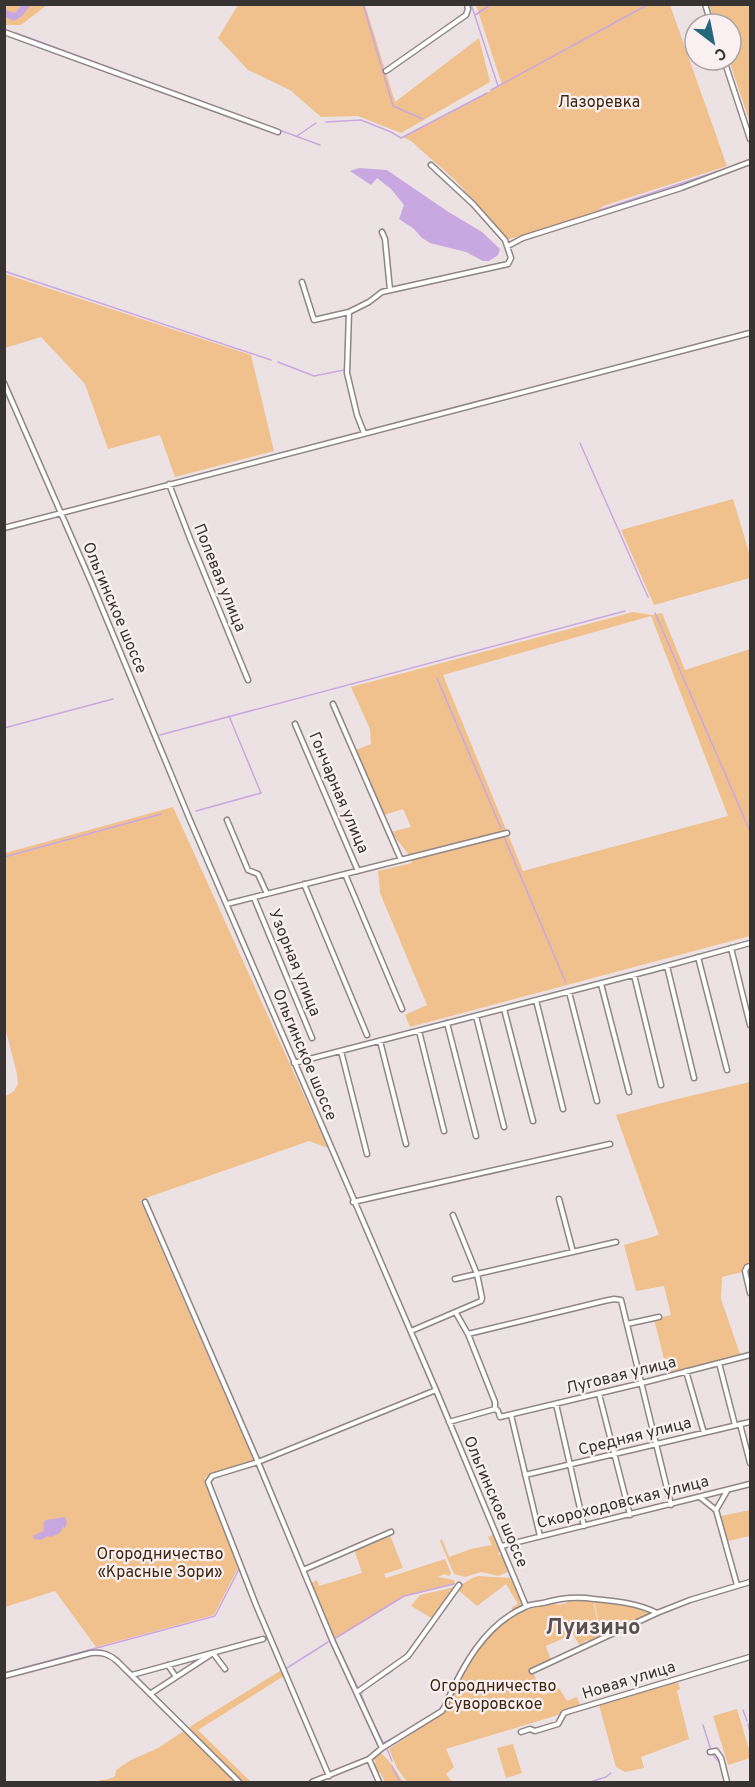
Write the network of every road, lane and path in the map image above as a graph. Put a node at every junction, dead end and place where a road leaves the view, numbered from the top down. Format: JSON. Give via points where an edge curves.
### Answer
{"nodes":[{"id":1,"x":467,"y":4,"type":"edge"},
{"id":2,"x":4,"y":32,"type":"edge"},
{"id":3,"x":386,"y":70,"type":"dead end"},
{"id":4,"x":728,"y":72,"type":"edge"},
{"id":5,"x":278,"y":132,"type":"dead end"},
{"id":6,"x":750,"y":139,"type":"edge"},
{"id":7,"x":750,"y":162,"type":"edge"},
{"id":8,"x":431,"y":165,"type":"dead end"},
{"id":9,"x":382,"y":232,"type":"dead end"},
{"id":10,"x":508,"y":246,"type":"junction"},
{"id":11,"x":302,"y":282,"type":"dead end"},
{"id":12,"x":390,"y":290,"type":"junction"},
{"id":13,"x":349,"y":312,"type":"junction"},
{"id":14,"x":750,"y":333,"type":"edge"},
{"id":15,"x":4,"y":383,"type":"edge"},
{"id":16,"x":364,"y":433,"type":"junction"},
{"id":17,"x":170,"y":484,"type":"junction"},
{"id":18,"x":61,"y":513,"type":"junction"},
{"id":19,"x":4,"y":528,"type":"edge"},
{"id":20,"x":248,"y":680,"type":"dead end"},
{"id":21,"x":333,"y":704,"type":"dead end"},
{"id":22,"x":295,"y":724,"type":"dead end"},
{"id":23,"x":227,"y":819,"type":"dead end"},
{"id":24,"x":507,"y":833,"type":"dead end"},
{"id":25,"x":401,"y":860,"type":"junction"},
{"id":26,"x":358,"y":871,"type":"junction"},
{"id":27,"x":345,"y":874,"type":"junction"},
{"id":28,"x":304,"y":884,"type":"junction"},
{"id":29,"x":267,"y":894,"type":"junction"},
{"id":30,"x":254,"y":898,"type":"junction"},
{"id":31,"x":227,"y":904,"type":"junction"},
{"id":32,"x":750,"y":943,"type":"edge"},
{"id":33,"x":731,"y":948,"type":"junction"},
{"id":34,"x":698,"y":957,"type":"junction"},
{"id":35,"x":667,"y":966,"type":"junction"},
{"id":36,"x":634,"y":975,"type":"junction"},
{"id":37,"x":601,"y":984,"type":"junction"},
{"id":38,"x":569,"y":992,"type":"junction"},
{"id":39,"x":536,"y":1000,"type":"junction"},
{"id":40,"x":504,"y":1008,"type":"junction"},
{"id":41,"x":402,"y":1009,"type":"dead end"},
{"id":42,"x":476,"y":1016,"type":"junction"},
{"id":43,"x":447,"y":1023,"type":"junction"},
{"id":44,"x":750,"y":1025,"type":"edge"},
{"id":45,"x":419,"y":1030,"type":"junction"},
{"id":46,"x":367,"y":1035,"type":"dead end"},
{"id":47,"x":312,"y":1038,"type":"dead end"},
{"id":48,"x":380,"y":1041,"type":"junction"},
{"id":49,"x":341,"y":1051,"type":"junction"},
{"id":50,"x":294,"y":1063,"type":"junction"},
{"id":51,"x":727,"y":1070,"type":"dead end"},
{"id":52,"x":694,"y":1078,"type":"dead end"},
{"id":53,"x":661,"y":1085,"type":"dead end"},
{"id":54,"x":629,"y":1092,"type":"dead end"},
{"id":55,"x":597,"y":1101,"type":"dead end"},
{"id":56,"x":564,"y":1109,"type":"dead end"},
{"id":57,"x":533,"y":1122,"type":"dead end"},
{"id":58,"x":504,"y":1127,"type":"dead end"},
{"id":59,"x":444,"y":1131,"type":"dead end"},
{"id":60,"x":476,"y":1136,"type":"dead end"},
{"id":61,"x":610,"y":1143,"type":"dead end"},
{"id":62,"x":406,"y":1144,"type":"dead end"},
{"id":63,"x":367,"y":1154,"type":"dead end"},
{"id":64,"x":559,"y":1199,"type":"dead end"},
{"id":65,"x":145,"y":1202,"type":"dead end"},
{"id":66,"x":353,"y":1202,"type":"junction"},
{"id":67,"x":453,"y":1215,"type":"dead end"},
{"id":68,"x":616,"y":1242,"type":"dead end"},
{"id":69,"x":573,"y":1252,"type":"junction"},
{"id":70,"x":750,"y":1266,"type":"edge"},
{"id":71,"x":477,"y":1274,"type":"junction"},
{"id":72,"x":455,"y":1279,"type":"dead end"},
{"id":73,"x":750,"y":1293,"type":"edge"},
{"id":74,"x":456,"y":1313,"type":"junction"},
{"id":75,"x":659,"y":1317,"type":"dead end"},
{"id":76,"x":627,"y":1324,"type":"junction"},
{"id":77,"x":411,"y":1332,"type":"junction"},
{"id":78,"x":468,"y":1334,"type":"junction"},
{"id":79,"x":750,"y":1355,"type":"edge"},
{"id":80,"x":718,"y":1363,"type":"junction"},
{"id":81,"x":686,"y":1371,"type":"junction"},
{"id":82,"x":642,"y":1383,"type":"junction"},
{"id":83,"x":436,"y":1390,"type":"junction"},
{"id":84,"x":599,"y":1394,"type":"junction"},
{"id":85,"x":556,"y":1404,"type":"junction"},
{"id":86,"x":498,"y":1413,"type":"junction"},
{"id":87,"x":511,"y":1415,"type":"junction"},
{"id":88,"x":449,"y":1422,"type":"junction"},
{"id":89,"x":750,"y":1422,"type":"edge"},
{"id":90,"x":738,"y":1425,"type":"junction"},
{"id":91,"x":704,"y":1433,"type":"junction"},
{"id":92,"x":655,"y":1444,"type":"junction"},
{"id":93,"x":614,"y":1455,"type":"junction"},
{"id":94,"x":258,"y":1462,"type":"junction"},
{"id":95,"x":750,"y":1463,"type":"edge"},
{"id":96,"x":570,"y":1465,"type":"junction"},
{"id":97,"x":525,"y":1475,"type":"junction"},
{"id":98,"x":750,"y":1484,"type":"edge"},
{"id":99,"x":727,"y":1491,"type":"junction"},
{"id":100,"x":701,"y":1497,"type":"junction"},
{"id":101,"x":671,"y":1505,"type":"junction"},
{"id":102,"x":716,"y":1510,"type":"junction"},
{"id":103,"x":630,"y":1515,"type":"junction"},
{"id":104,"x":584,"y":1526,"type":"junction"},
{"id":105,"x":391,"y":1532,"type":"dead end"},
{"id":106,"x":540,"y":1536,"type":"junction"},
{"id":107,"x":502,"y":1546,"type":"junction"},
{"id":108,"x":303,"y":1570,"type":"junction"},
{"id":109,"x":750,"y":1582,"type":"edge"},
{"id":110,"x":459,"y":1585,"type":"dead end"},
{"id":111,"x":737,"y":1585,"type":"junction"},
{"id":112,"x":526,"y":1606,"type":"junction"},
{"id":113,"x":657,"y":1613,"type":"junction"},
{"id":114,"x":263,"y":1639,"type":"dead end"},
{"id":115,"x":213,"y":1653,"type":"junction"},
{"id":116,"x":750,"y":1657,"type":"edge"},
{"id":117,"x":168,"y":1665,"type":"junction"},
{"id":118,"x":225,"y":1669,"type":"dead end"},
{"id":119,"x":532,"y":1671,"type":"dead end"},
{"id":120,"x":131,"y":1675,"type":"junction"},
{"id":121,"x":4,"y":1676,"type":"edge"},
{"id":122,"x":176,"y":1677,"type":"junction"},
{"id":123,"x":357,"y":1692,"type":"junction"},
{"id":124,"x":150,"y":1694,"type":"junction"},
{"id":125,"x":521,"y":1732,"type":"dead end"},
{"id":126,"x":382,"y":1748,"type":"junction"},
{"id":127,"x":710,"y":1752,"type":"dead end"},
{"id":128,"x":369,"y":1759,"type":"junction"},
{"id":129,"x":329,"y":1776,"type":"junction"},
{"id":130,"x":239,"y":1782,"type":"edge"},
{"id":131,"x":312,"y":1782,"type":"edge"},
{"id":132,"x":380,"y":1782,"type":"edge"},
{"id":133,"x":727,"y":1782,"type":"edge"}],
"edges":[{"from":1,"to":3,"type":"street","via":[[466,15]]},
{"from":2,"to":5,"type":"street"},
{"from":4,"to":6,"type":"street"},
{"from":7,"to":10,"type":"street"},
{"from":8,"to":10,"type":"street","via":[[473,204]]},
{"from":9,"to":12,"type":"street"},
{"from":10,"to":12,"type":"street","via":[[512,258],[508,264]]},
{"from":11,"to":13,"type":"street","via":[[314,320]]},
{"from":12,"to":13,"type":"street"},
{"from":13,"to":16,"type":"street","via":[[347,373]]},
{"from":14,"to":16,"type":"street"},
{"from":15,"to":18,"type":"street","name":"Ольгинское шоссе"},
{"from":16,"to":17,"type":"street"},
{"from":17,"to":18,"type":"street"},
{"from":17,"to":20,"type":"street","name":"Полевая улица"},
{"from":18,"to":19,"type":"street"},
{"from":18,"to":31,"type":"street","name":"Ольгинское шоссе"},
{"from":21,"to":25,"type":"street"},
{"from":22,"to":26,"type":"street","name":"Гончарная улица"},
{"from":23,"to":29,"type":"street","via":[[248,870],[258,874]]},
{"from":24,"to":25,"type":"street"},
{"from":25,"to":26,"type":"street"},
{"from":26,"to":27,"type":"street"},
{"from":27,"to":28,"type":"street"},
{"from":27,"to":41,"type":"street"},
{"from":28,"to":29,"type":"street"},
{"from":28,"to":46,"type":"street"},
{"from":29,"to":30,"type":"street"},
{"from":30,"to":31,"type":"street"},
{"from":30,"to":47,"type":"street","name":"Узорная улица"},
{"from":31,"to":50,"type":"street","name":"Ольгинское шоссе"},
{"from":32,"to":33,"type":"street"},
{"from":33,"to":34,"type":"street"},
{"from":33,"to":44,"type":"street"},
{"from":34,"to":35,"type":"street"},
{"from":34,"to":51,"type":"street"},
{"from":35,"to":36,"type":"street"},
{"from":35,"to":52,"type":"street"},
{"from":36,"to":37,"type":"street"},
{"from":36,"to":53,"type":"street"},
{"from":37,"to":38,"type":"street"},
{"from":37,"to":54,"type":"street"},
{"from":38,"to":39,"type":"street"},
{"from":38,"to":55,"type":"street"},
{"from":39,"to":40,"type":"street"},
{"from":39,"to":56,"type":"street"},
{"from":40,"to":42,"type":"street"},
{"from":40,"to":57,"type":"street"},
{"from":42,"to":43,"type":"street"},
{"from":42,"to":58,"type":"street"},
{"from":43,"to":45,"type":"street"},
{"from":43,"to":60,"type":"street"},
{"from":45,"to":48,"type":"street"},
{"from":45,"to":59,"type":"street"},
{"from":48,"to":49,"type":"street"},
{"from":48,"to":62,"type":"street"},
{"from":49,"to":50,"type":"street"},
{"from":49,"to":63,"type":"street"},
{"from":50,"to":66,"type":"street","name":"Ольгинское шоссе"},
{"from":61,"to":66,"type":"street"},
{"from":64,"to":69,"type":"street"},
{"from":65,"to":94,"type":"street"},
{"from":66,"to":77,"type":"street","name":"Ольгинское шоссе"},
{"from":67,"to":71,"type":"street"},
{"from":68,"to":69,"type":"street"},
{"from":69,"to":71,"type":"street"},
{"from":70,"to":73,"type":"street","via":[[745,1270]]},
{"from":71,"to":72,"type":"street"},
{"from":71,"to":74,"type":"street","via":[[481,1302]]},
{"from":74,"to":77,"type":"street"},
{"from":74,"to":78,"type":"street"},
{"from":75,"to":76,"type":"street"},
{"from":76,"to":78,"type":"street","via":[[621,1300],[617,1299]]},
{"from":76,"to":82,"type":"street"},
{"from":77,"to":83,"type":"street","name":"Ольгинское шоссе"},
{"from":78,"to":86,"type":"street"},
{"from":79,"to":80,"type":"street","name":"Луговая улица"},
{"from":80,"to":81,"type":"street","name":"Луговая улица"},
{"from":80,"to":90,"type":"street"},
{"from":81,"to":82,"type":"street","name":"Луговая улица"},
{"from":81,"to":91,"type":"street"},
{"from":82,"to":84,"type":"street","name":"Луговая улица"},
{"from":82,"to":92,"type":"street"},
{"from":83,"to":88,"type":"street","name":"Ольгинское шоссе"},
{"from":83,"to":94,"type":"street"},
{"from":84,"to":85,"type":"street","name":"Луговая улица"},
{"from":84,"to":93,"type":"street"},
{"from":85,"to":87,"type":"street","name":"Луговая улица"},
{"from":85,"to":96,"type":"street"},
{"from":86,"to":87,"type":"street","name":"Луговая улица","via":[[500,1417]]},
{"from":86,"to":88,"type":"street","name":"Луговая улица","via":[[495,1409]]},
{"from":87,"to":97,"type":"street"},
{"from":88,"to":107,"type":"street","name":"Ольгинское шоссе"},
{"from":89,"to":90,"type":"street","name":"Средняя улица"},
{"from":90,"to":91,"type":"street","name":"Средняя улица"},
{"from":90,"to":95,"type":"street"},
{"from":91,"to":92,"type":"street","name":"Средняя улица"},
{"from":92,"to":93,"type":"street","name":"Средняя улица"},
{"from":92,"to":101,"type":"street"},
{"from":93,"to":96,"type":"street","name":"Средняя улица"},
{"from":93,"to":103,"type":"street"},
{"from":94,"to":108,"type":"street"},
{"from":94,"to":129,"type":"street","via":[[212,1476],[208,1482]]},
{"from":96,"to":97,"type":"street","name":"Средняя улица"},
{"from":96,"to":104,"type":"street"},
{"from":97,"to":106,"type":"street"},
{"from":98,"to":99,"type":"street","name":"Скороходовская улица"},
{"from":99,"to":100,"type":"street","name":"Скороходовская улица"},
{"from":99,"to":102,"type":"street"},
{"from":100,"to":101,"type":"street","name":"Скороходовская улица"},
{"from":100,"to":102,"type":"street"},
{"from":101,"to":103,"type":"street","name":"Скороходовская улица"},
{"from":102,"to":111,"type":"street"},
{"from":103,"to":104,"type":"street","name":"Скороходовская улица"},
{"from":104,"to":106,"type":"street","name":"Скороходовская улица"},
{"from":105,"to":108,"type":"street"},
{"from":106,"to":107,"type":"street","name":"Скороходовская улица"},
{"from":107,"to":112,"type":"street","name":"Ольгинское шоссе"},
{"from":108,"to":123,"type":"street"},
{"from":109,"to":111,"type":"street"},
{"from":110,"to":123,"type":"street","via":[[408,1656]]},
{"from":111,"to":113,"type":"street"},
{"from":112,"to":113,"type":"street","via":[[590,1598]]},
{"from":112,"to":126,"type":"street","via":[[501,1622],[465,1663],[442,1711]]},
{"from":113,"to":119,"type":"street"},
{"from":114,"to":115,"type":"street"},
{"from":115,"to":117,"type":"street"},
{"from":115,"to":118,"type":"street"},
{"from":115,"to":122,"type":"street"},
{"from":116,"to":125,"type":"street","name":"Новая улица","via":[[570,1711],[564,1713],[558,1724]]},
{"from":117,"to":120,"type":"street"},
{"from":117,"to":122,"type":"street"},
{"from":120,"to":121,"type":"street","via":[[111,1655],[100,1652]]},
{"from":120,"to":124,"type":"street"},
{"from":122,"to":124,"type":"street"},
{"from":123,"to":126,"type":"street"},
{"from":124,"to":130,"type":"street"},
{"from":126,"to":128,"type":"street"},
{"from":127,"to":133,"type":"street","via":[[716,1751],[721,1758]]},
{"from":128,"to":129,"type":"street"},
{"from":128,"to":132,"type":"street"},
{"from":129,"to":131,"type":"street"}]}
